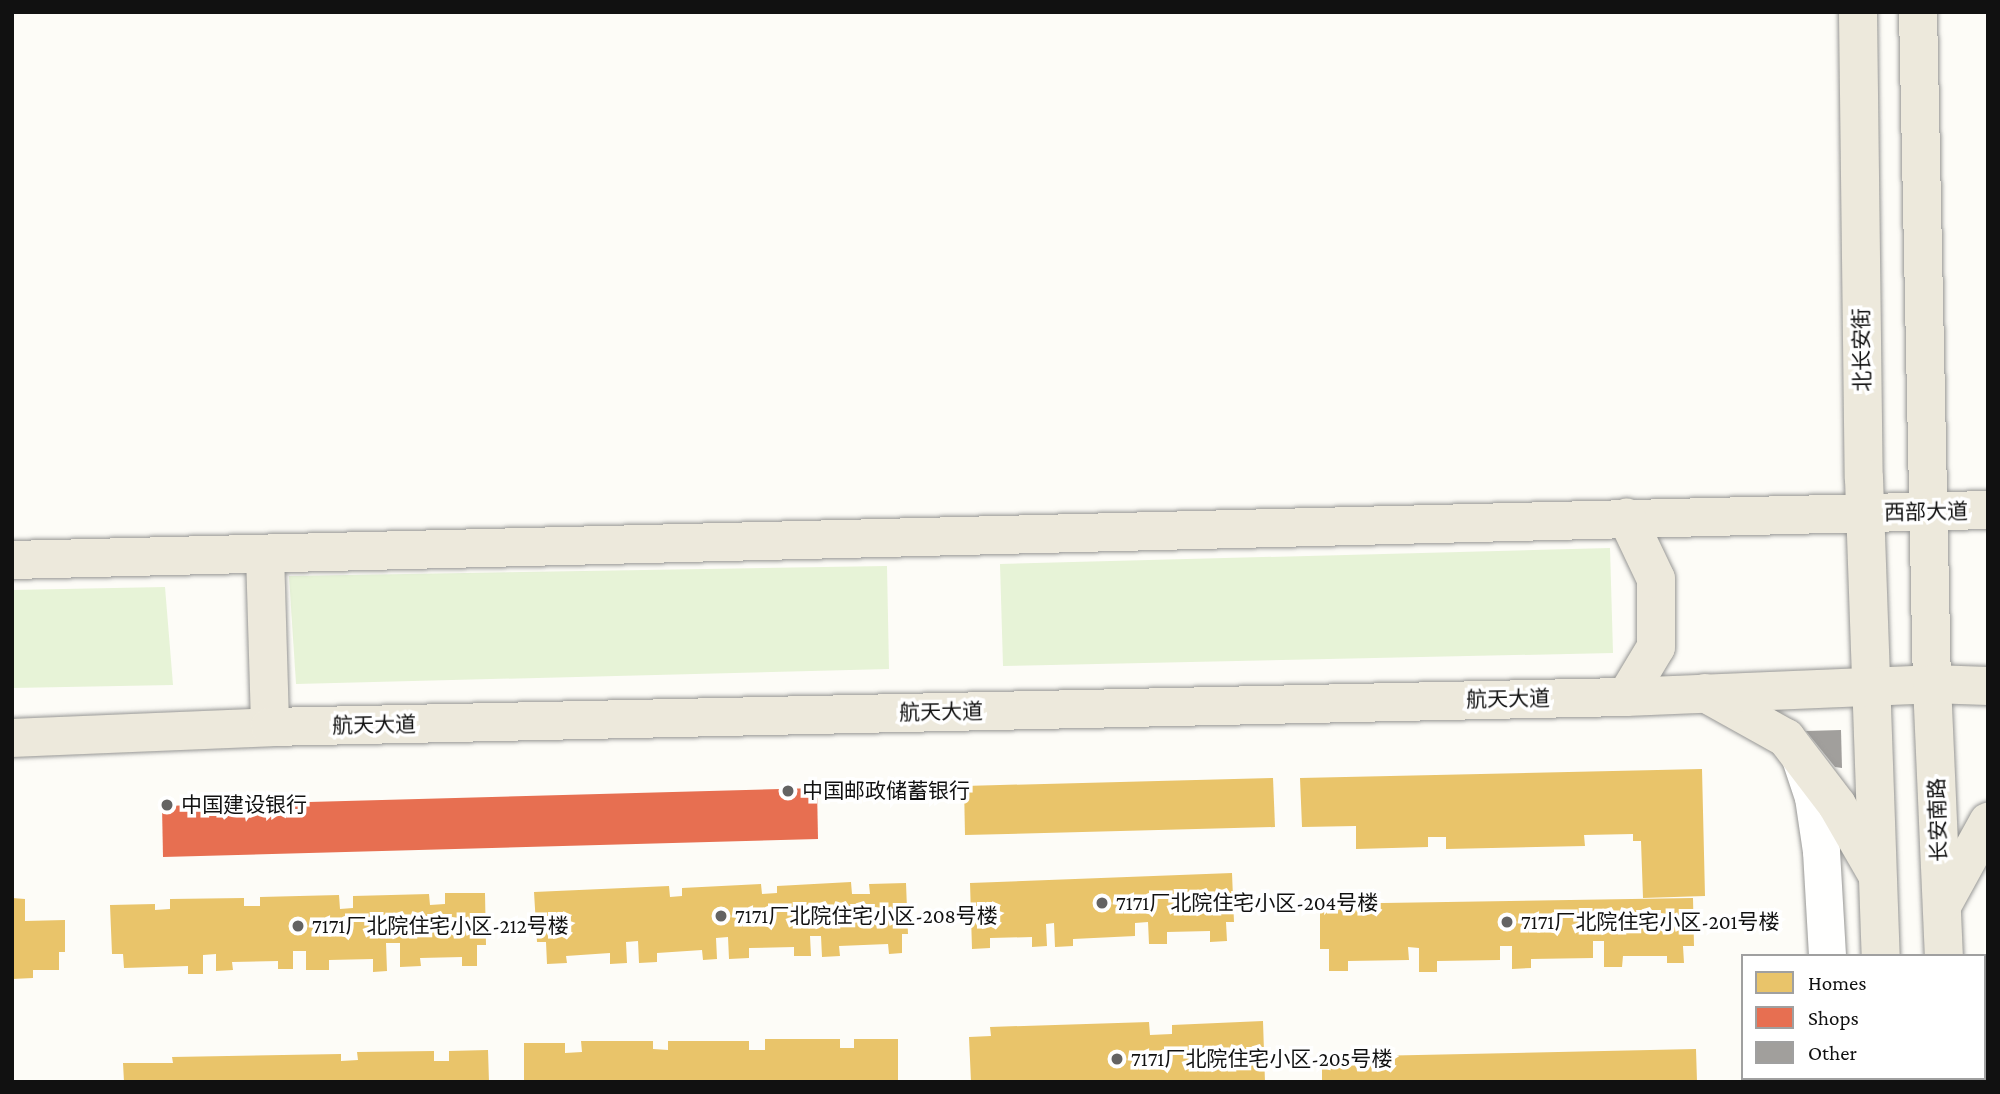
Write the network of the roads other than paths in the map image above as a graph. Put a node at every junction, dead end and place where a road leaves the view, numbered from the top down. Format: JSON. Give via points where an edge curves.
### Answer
{"nodes":[{"id":1,"x":1858,"y":12,"type":"edge"},
{"id":2,"x":1918,"y":12,"type":"edge"},
{"id":3,"x":1988,"y":510,"type":"edge"},
{"id":4,"x":1931,"y":512,"type":"junction"},
{"id":5,"x":1865,"y":513,"type":"junction"},
{"id":6,"x":1627,"y":518,"type":"junction"},
{"id":7,"x":265,"y":554,"type":"junction"},
{"id":8,"x":12,"y":560,"type":"edge"},
{"id":9,"x":1932,"y":684,"type":"junction"},
{"id":10,"x":1988,"y":686,"type":"edge"},
{"id":11,"x":1870,"y":688,"type":"junction"},
{"id":12,"x":1705,"y":693,"type":"junction"},
{"id":13,"x":1626,"y":696,"type":"junction"},
{"id":14,"x":270,"y":727,"type":"junction"},
{"id":15,"x":12,"y":738,"type":"edge"},
{"id":16,"x":1798,"y":754,"type":"junction"},
{"id":17,"x":1988,"y":822,"type":"edge"},
{"id":18,"x":1878,"y":877,"type":"junction"},
{"id":19,"x":1942,"y":906,"type":"junction"},
{"id":20,"x":1827,"y":954,"type":"edge"},
{"id":21,"x":1881,"y":954,"type":"edge"},
{"id":22,"x":1944,"y":954,"type":"edge"}],
"edges":[{"from":1,"to":5,"type":"main road","name":"北长安街"},
{"from":2,"to":4,"type":"main road"},
{"from":3,"to":4,"type":"main road","name":"西部大道"},
{"from":4,"to":5,"type":"main road","name":"西部大道"},
{"from":4,"to":9,"type":"main road"},
{"from":5,"to":6,"type":"main road"},
{"from":5,"to":11,"type":"main road","name":"北长安街"},
{"from":6,"to":7,"type":"main road"},
{"from":6,"to":13,"type":"main road","via":[[1656,579],[1656,647]]},
{"from":7,"to":8,"type":"main road"},
{"from":7,"to":14,"type":"main road"},
{"from":9,"to":10,"type":"main road"},
{"from":9,"to":11,"type":"main road"},
{"from":9,"to":19,"type":"main road","name":"长安南路"},
{"from":11,"to":12,"type":"main road","name":"航天大道"},
{"from":11,"to":18,"type":"main road"},
{"from":12,"to":13,"type":"main road","name":"航天大道"},
{"from":12,"to":16,"type":"main road","via":[[1786,738]]},
{"from":13,"to":14,"type":"main road","name":"航天大道"},
{"from":14,"to":15,"type":"main road","name":"航天大道"},
{"from":16,"to":18,"type":"main road","via":[[1837,805]]},
{"from":16,"to":20,"type":"street","via":[[1813,797],[1821,851]]},
{"from":17,"to":19,"type":"main road"},
{"from":18,"to":21,"type":"main road"},
{"from":19,"to":22,"type":"main road","name":"长安南路"}]}
